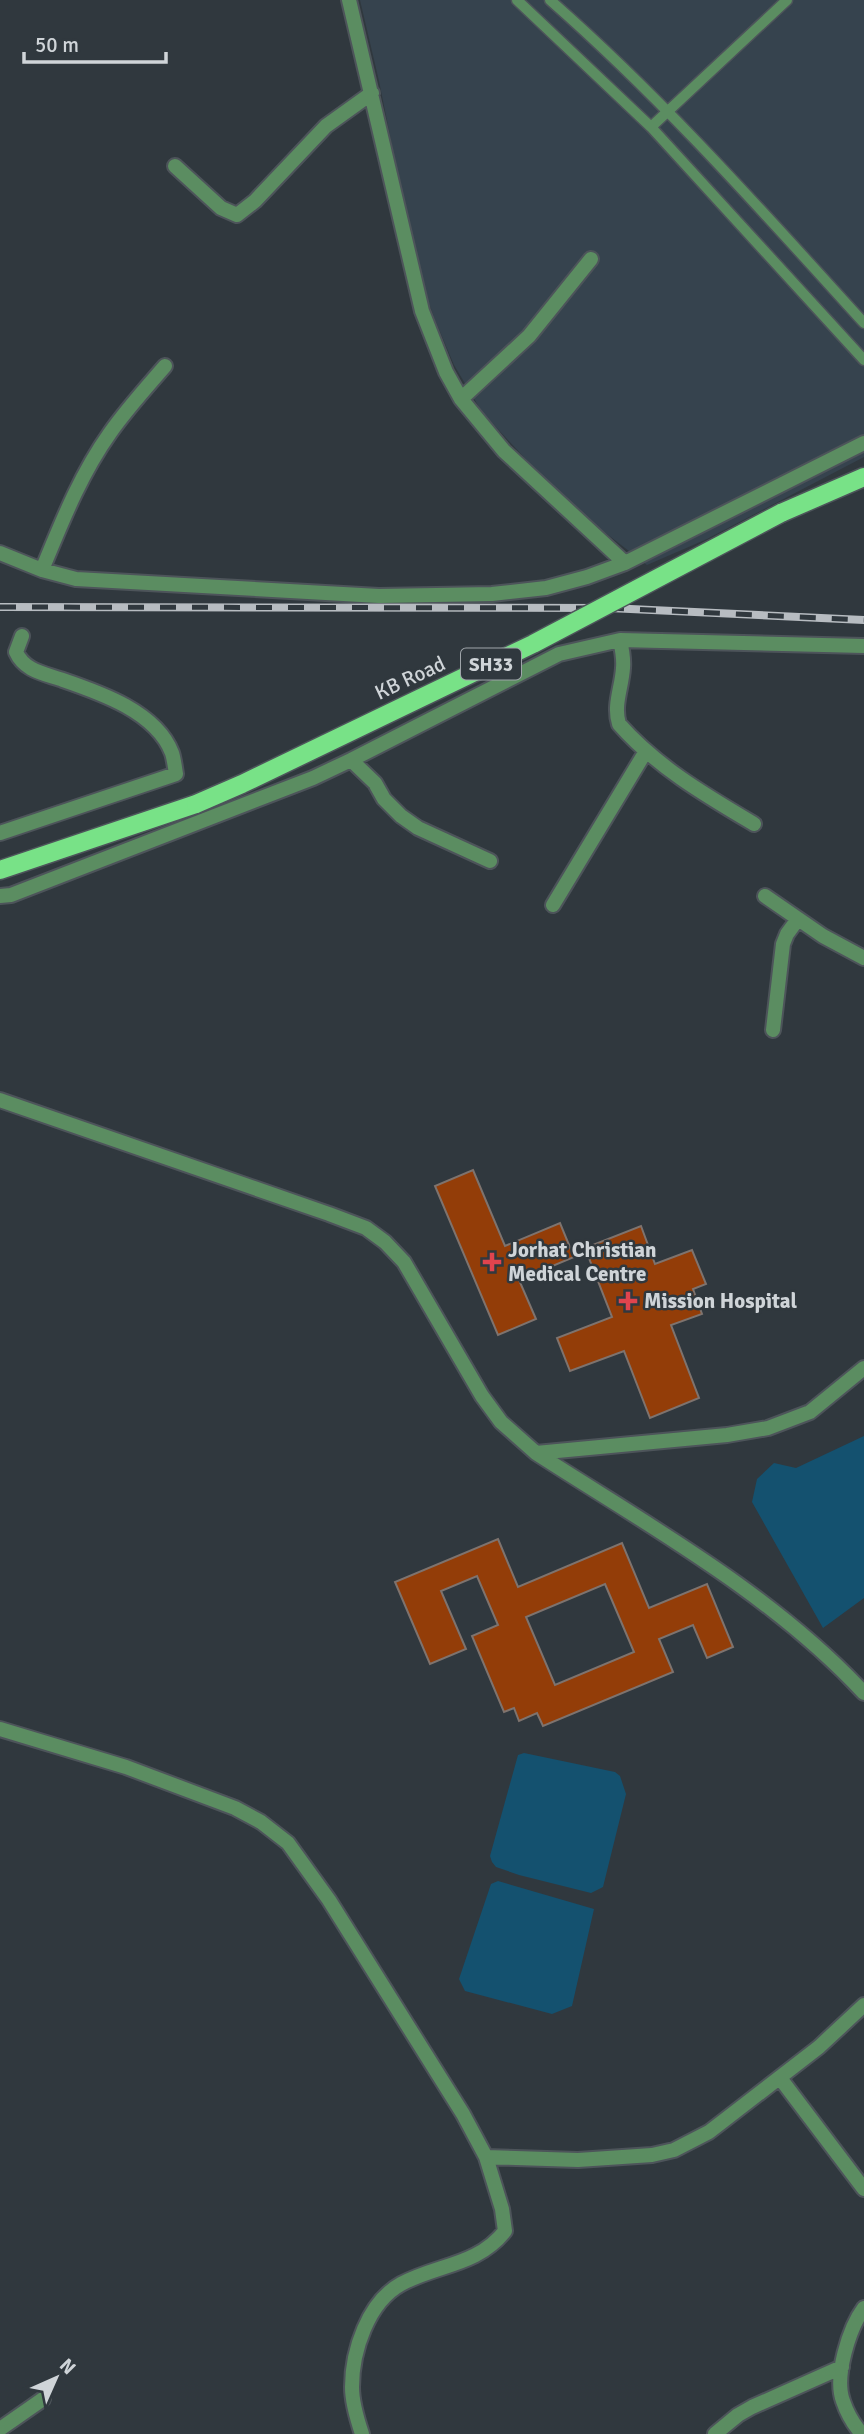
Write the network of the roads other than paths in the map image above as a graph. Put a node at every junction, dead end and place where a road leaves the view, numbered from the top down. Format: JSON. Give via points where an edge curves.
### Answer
{"nodes":[{"id":1,"x":349,"y":0,"type":"edge"},
{"id":2,"x":550,"y":0,"type":"edge"},
{"id":3,"x":787,"y":0,"type":"edge"},
{"id":4,"x":519,"y":1,"type":"edge"},
{"id":5,"x":373,"y":93,"type":"junction"},
{"id":6,"x":668,"y":111,"type":"junction"},
{"id":7,"x":651,"y":127,"type":"junction"},
{"id":8,"x":175,"y":166,"type":"dead end"},
{"id":9,"x":592,"y":259,"type":"dead end"},
{"id":10,"x":864,"y":323,"type":"edge"},
{"id":11,"x":864,"y":360,"type":"edge"},
{"id":12,"x":165,"y":366,"type":"dead end"},
{"id":13,"x":461,"y":399,"type":"junction"},
{"id":14,"x":864,"y":443,"type":"edge"},
{"id":15,"x":864,"y":477,"type":"edge"},
{"id":16,"x":0,"y":553,"type":"edge"},
{"id":17,"x":625,"y":563,"type":"junction"},
{"id":18,"x":42,"y":570,"type":"junction"},
{"id":19,"x":22,"y":636,"type":"dead end"},
{"id":20,"x":620,"y":640,"type":"junction"},
{"id":21,"x":864,"y":646,"type":"edge"},
{"id":22,"x":646,"y":751,"type":"junction"},
{"id":23,"x":351,"y":760,"type":"junction"},
{"id":24,"x":754,"y":824,"type":"dead end"},
{"id":25,"x":0,"y":833,"type":"edge"},
{"id":26,"x":490,"y":861,"type":"dead end"},
{"id":27,"x":0,"y":870,"type":"edge"},
{"id":28,"x":0,"y":896,"type":"edge"},
{"id":29,"x":765,"y":896,"type":"dead end"},
{"id":30,"x":553,"y":905,"type":"dead end"},
{"id":31,"x":798,"y":919,"type":"junction"},
{"id":32,"x":864,"y":958,"type":"edge"},
{"id":33,"x":774,"y":1030,"type":"dead end"},
{"id":34,"x":0,"y":1100,"type":"edge"},
{"id":35,"x":864,"y":1368,"type":"edge"},
{"id":36,"x":536,"y":1453,"type":"junction"},
{"id":37,"x":864,"y":1693,"type":"edge"},
{"id":38,"x":0,"y":1730,"type":"edge"},
{"id":39,"x":864,"y":2005,"type":"edge"},
{"id":40,"x":780,"y":2078,"type":"junction"},
{"id":41,"x":486,"y":2157,"type":"junction"},
{"id":42,"x":864,"y":2189,"type":"edge"},
{"id":43,"x":864,"y":2308,"type":"edge"},
{"id":44,"x":842,"y":2367,"type":"junction"},
{"id":45,"x":43,"y":2399,"type":"dead end"},
{"id":46,"x":0,"y":2429,"type":"edge"},
{"id":47,"x":362,"y":2434,"type":"edge"},
{"id":48,"x":715,"y":2434,"type":"edge"},
{"id":49,"x":862,"y":2434,"type":"edge"}],
"edges":[{"from":1,"to":5,"type":"street"},
{"from":2,"to":6,"type":"lane"},
{"from":3,"to":6,"type":"lane"},
{"from":4,"to":7,"type":"lane"},
{"from":5,"to":8,"type":"street","via":[[326,126],[237,215],[221,208]]},
{"from":5,"to":13,"type":"street","via":[[422,311]]},
{"from":6,"to":7,"type":"lane"},
{"from":6,"to":10,"type":"lane"},
{"from":7,"to":11,"type":"lane"},
{"from":9,"to":13,"type":"street","via":[[529,336]]},
{"from":12,"to":18,"type":"street","via":[[96,455]]},
{"from":13,"to":17,"type":"street","via":[[504,451]]},
{"from":14,"to":17,"type":"street"},
{"from":15,"to":27,"type":"main road","name":"KB Road","number":"SH33","bridge":true,"via":[[781,513],[533,645],[242,784]]},
{"from":16,"to":18,"type":"street"},
{"from":17,"to":18,"type":"street","via":[[570,582],[523,591],[379,596],[107,582]]},
{"from":19,"to":25,"type":"street","via":[[16,652],[21,663],[107,695],[129,708],[172,752],[176,775]]},
{"from":20,"to":21,"type":"street"},
{"from":20,"to":22,"type":"street","via":[[623,669],[617,716],[619,724]]},
{"from":20,"to":23,"type":"street","via":[[559,654]]},
{"from":22,"to":24,"type":"street","via":[[687,783]]},
{"from":22,"to":30,"type":"street"},
{"from":23,"to":26,"type":"street","via":[[401,816]]},
{"from":23,"to":28,"type":"street"},
{"from":29,"to":31,"type":"street"},
{"from":31,"to":32,"type":"street"},
{"from":31,"to":33,"type":"street","via":[[783,944]]},
{"from":34,"to":36,"type":"street","via":[[366,1228],[404,1262],[482,1396],[501,1422]]},
{"from":35,"to":36,"type":"street","via":[[810,1412],[768,1428]]},
{"from":36,"to":37,"type":"street","via":[[742,1586],[815,1643]]},
{"from":38,"to":41,"type":"street","via":[[126,1767],[235,1808],[288,1843],[329,1900]]},
{"from":39,"to":40,"type":"street"},
{"from":40,"to":41,"type":"street","via":[[709,2132],[674,2150],[578,2160]]},
{"from":40,"to":42,"type":"street"},
{"from":41,"to":47,"type":"street","via":[[505,2231],[481,2253],[401,2284],[383,2298],[355,2360],[352,2388]]},
{"from":43,"to":44,"type":"street","via":[[854,2322]]},
{"from":44,"to":48,"type":"street","via":[[752,2407]]},
{"from":44,"to":49,"type":"street","via":[[842,2399]]},
{"from":45,"to":46,"type":"street"}]}
